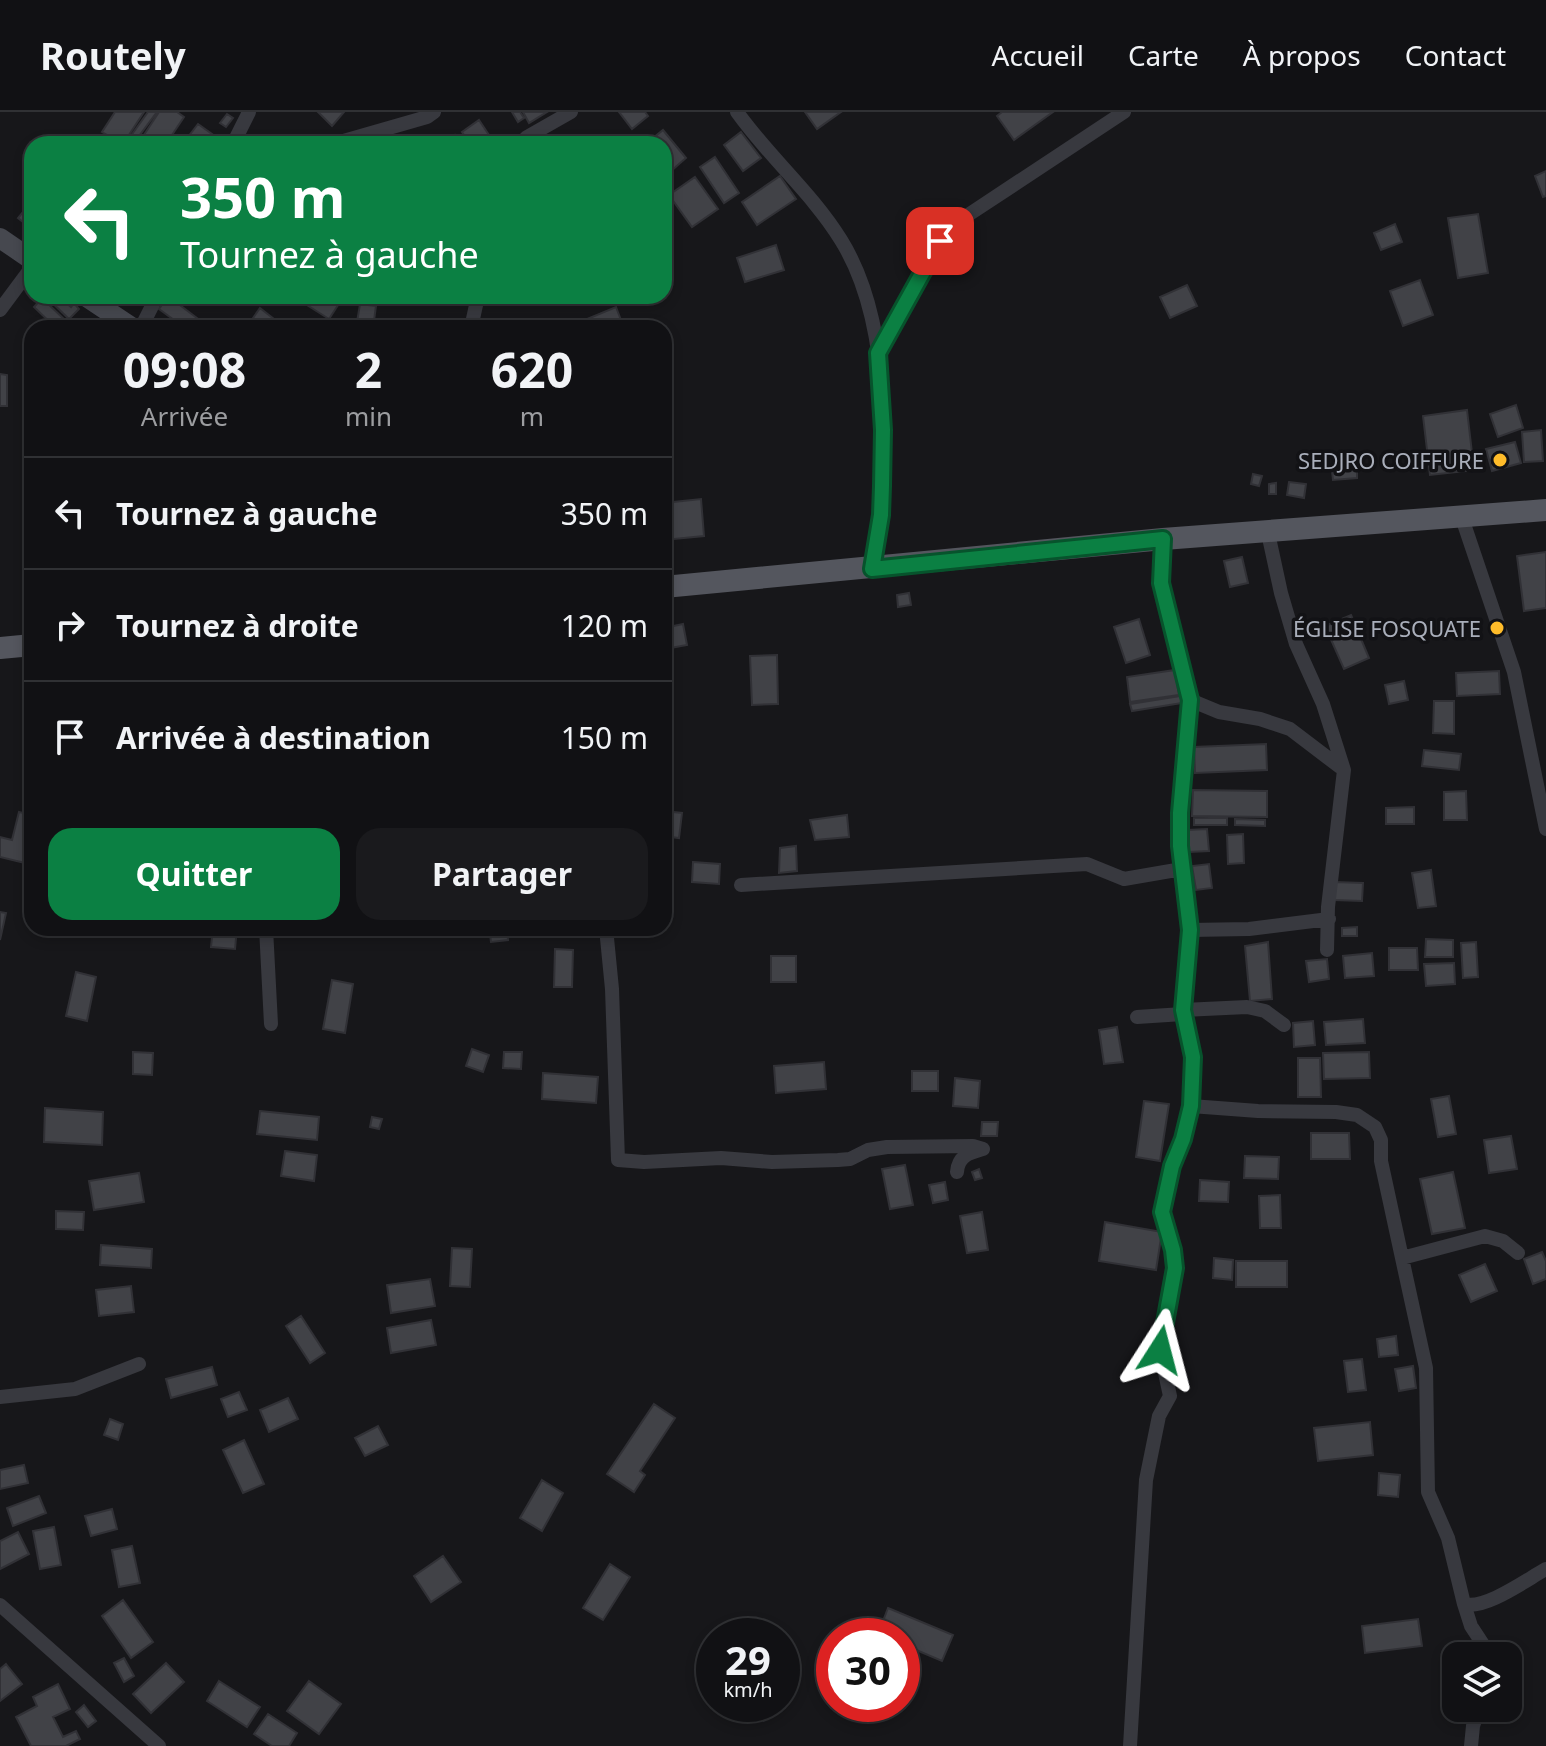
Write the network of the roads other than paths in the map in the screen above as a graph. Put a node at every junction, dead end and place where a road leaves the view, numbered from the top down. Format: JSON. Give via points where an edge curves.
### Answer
{"nodes":[{"id":1,"x":249,"y":112,"type":"edge"},
{"id":2,"x":434,"y":112,"type":"edge"},
{"id":3,"x":571,"y":112,"type":"edge"},
{"id":4,"x":737,"y":112,"type":"edge"},
{"id":5,"x":1124,"y":112,"type":"edge"},
{"id":6,"x":237,"y":136,"type":"edge"},
{"id":7,"x":361,"y":136,"type":"edge"},
{"id":8,"x":529,"y":136,"type":"edge"},
{"id":9,"x":0,"y":238,"type":"edge"},
{"id":10,"x":24,"y":254,"type":"edge"},
{"id":11,"x":24,"y":278,"type":"edge"},
{"id":12,"x":97,"y":304,"type":"edge"},
{"id":13,"x":0,"y":310,"type":"edge"},
{"id":14,"x":121,"y":320,"type":"edge"},
{"id":15,"x":878,"y":353,"type":"junction"},
{"id":16,"x":1546,"y":510,"type":"edge"},
{"id":17,"x":1462,"y":518,"type":"junction"},
{"id":18,"x":1268,"y":533,"type":"junction"},
{"id":19,"x":1163,"y":539,"type":"junction"},
{"id":20,"x":872,"y":569,"type":"junction"},
{"id":21,"x":672,"y":586,"type":"edge"},
{"id":22,"x":24,"y":646,"type":"edge"},
{"id":23,"x":0,"y":648,"type":"edge"},
{"id":24,"x":1190,"y":700,"type":"junction"},
{"id":25,"x":1344,"y":770,"type":"junction"},
{"id":26,"x":1546,"y":829,"type":"edge"},
{"id":27,"x":1182,"y":869,"type":"junction"},
{"id":28,"x":741,"y":885,"type":"dead end"},
{"id":29,"x":1329,"y":919,"type":"junction"},
{"id":30,"x":1190,"y":930,"type":"junction"},
{"id":31,"x":266,"y":936,"type":"edge"},
{"id":32,"x":607,"y":936,"type":"edge"},
{"id":33,"x":1327,"y":950,"type":"dead end"},
{"id":34,"x":1183,"y":1012,"type":"junction"},
{"id":35,"x":1137,"y":1017,"type":"dead end"},
{"id":36,"x":271,"y":1024,"type":"dead end"},
{"id":37,"x":1284,"y":1025,"type":"dead end"},
{"id":38,"x":1191,"y":1106,"type":"junction"},
{"id":39,"x":957,"y":1172,"type":"dead end"},
{"id":40,"x":1518,"y":1253,"type":"dead end"},
{"id":41,"x":1402,"y":1258,"type":"junction"},
{"id":42,"x":139,"y":1364,"type":"dead end"},
{"id":43,"x":0,"y":1397,"type":"edge"},
{"id":44,"x":1546,"y":1569,"type":"edge"},
{"id":45,"x":1464,"y":1604,"type":"junction"},
{"id":46,"x":0,"y":1605,"type":"edge"},
{"id":47,"x":1481,"y":1642,"type":"edge"},
{"id":48,"x":1474,"y":1722,"type":"edge"},
{"id":49,"x":141,"y":1740,"type":"edge"},
{"id":50,"x":159,"y":1746,"type":"edge"},
{"id":51,"x":1130,"y":1746,"type":"edge"},
{"id":52,"x":1471,"y":1746,"type":"edge"}],
"edges":[{"from":1,"to":6,"type":"street"},
{"from":2,"to":7,"type":"street"},
{"from":3,"to":8,"type":"street"},
{"from":4,"to":15,"type":"street","via":[[841,240],[859,275]]},
{"from":5,"to":15,"type":"street","via":[[965,217],[940,241]]},
{"from":9,"to":10,"type":"street"},
{"from":11,"to":13,"type":"street"},
{"from":12,"to":14,"type":"street"},
{"from":15,"to":20,"type":"street","via":[[881,515]]},
{"from":16,"to":17,"type":"main road"},
{"from":17,"to":18,"type":"main road"},
{"from":17,"to":26,"type":"street","via":[[1514,672]]},
{"from":18,"to":19,"type":"main road"},
{"from":18,"to":25,"type":"street","via":[[1296,644]]},
{"from":19,"to":20,"type":"main road"},
{"from":19,"to":24,"type":"street","via":[[1161,583]]},
{"from":20,"to":21,"type":"main road"},
{"from":22,"to":23,"type":"main road"},
{"from":24,"to":25,"type":"street","via":[[1290,729]]},
{"from":24,"to":27,"type":"street","via":[[1180,813]]},
{"from":25,"to":29,"type":"street"},
{"from":27,"to":28,"type":"street","via":[[1124,879],[1087,864]]},
{"from":27,"to":30,"type":"street"},
{"from":29,"to":30,"type":"street"},
{"from":29,"to":33,"type":"street"},
{"from":30,"to":34,"type":"street"},
{"from":31,"to":36,"type":"street"},
{"from":32,"to":39,"type":"street","via":[[618,1160],[772,1162],[850,1159],[887,1147],[983,1149],[967,1154]]},
{"from":34,"to":35,"type":"street"},
{"from":34,"to":37,"type":"street","via":[[1247,1007],[1265,1011]]},
{"from":34,"to":38,"type":"street","via":[[1193,1057]]},
{"from":38,"to":41,"type":"street","via":[[1336,1112],[1357,1115],[1375,1127]]},
{"from":38,"to":51,"type":"street","via":[[1162,1212],[1175,1268],[1160,1350],[1170,1396],[1159,1416],[1146,1480]]},
{"from":40,"to":41,"type":"street","via":[[1485,1236]]},
{"from":41,"to":45,"type":"street","via":[[1426,1368],[1428,1492],[1448,1538]]},
{"from":42,"to":43,"type":"street","via":[[75,1389]]},
{"from":44,"to":45,"type":"street","via":[[1491,1599]]},
{"from":45,"to":47,"type":"street"},
{"from":46,"to":49,"type":"street"},
{"from":48,"to":52,"type":"street"},
{"from":49,"to":50,"type":"street"}]}
